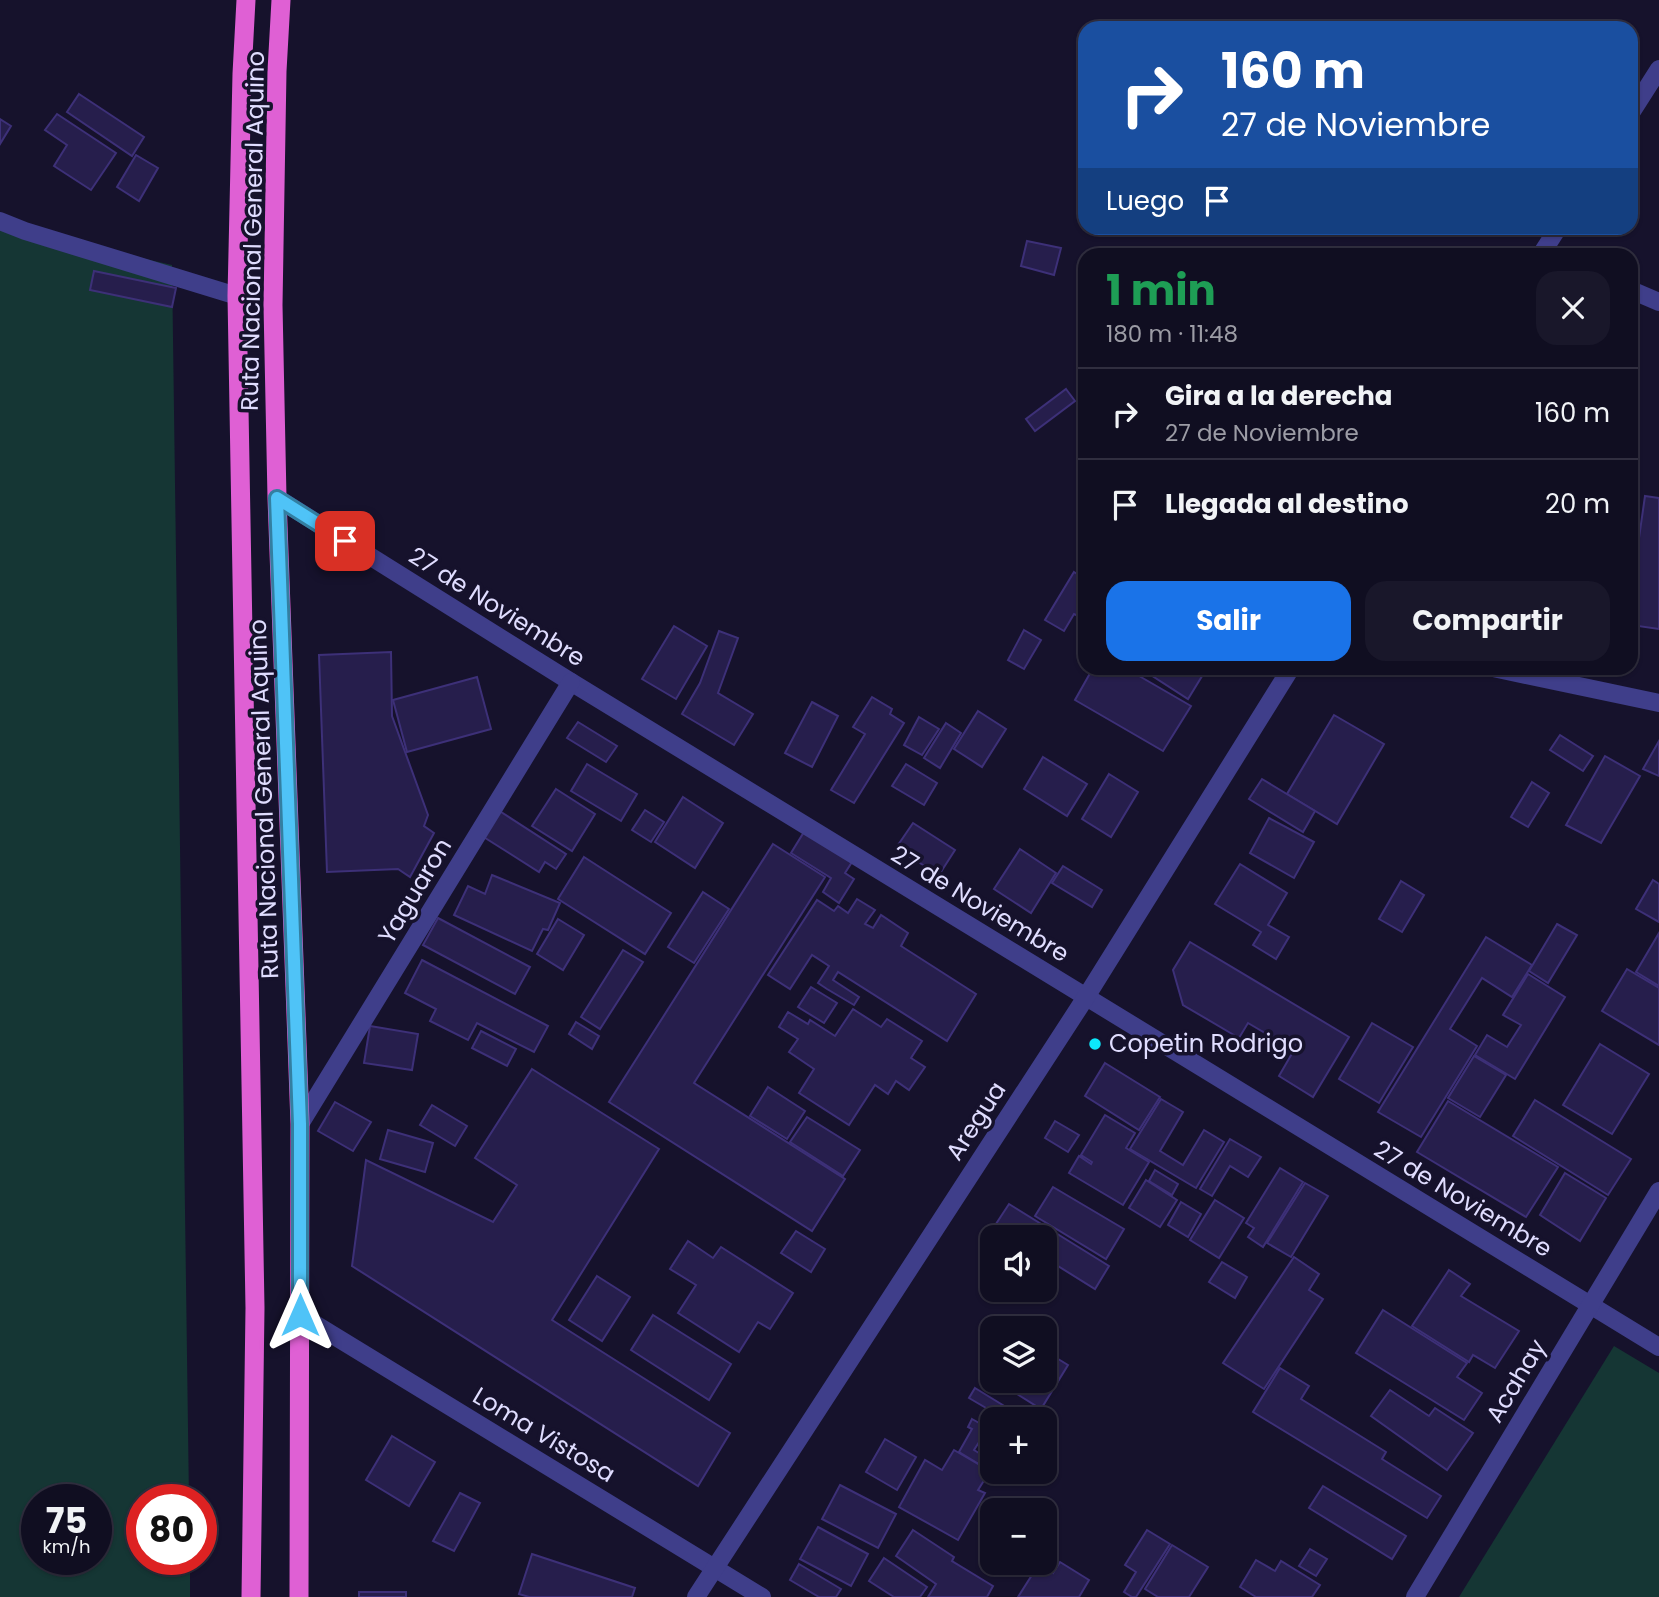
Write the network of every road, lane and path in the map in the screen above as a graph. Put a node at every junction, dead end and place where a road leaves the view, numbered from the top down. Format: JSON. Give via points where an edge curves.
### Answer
{"nodes":[{"id":1,"x":246,"y":0,"type":"edge"},
{"id":2,"x":281,"y":0,"type":"edge"},
{"id":3,"x":1659,"y":69,"type":"edge"},
{"id":4,"x":1638,"y":102,"type":"edge"},
{"id":5,"x":0,"y":221,"type":"edge"},
{"id":6,"x":1638,"y":293,"type":"edge"},
{"id":7,"x":237,"y":296,"type":"junction"},
{"id":8,"x":1659,"y":302,"type":"edge"},
{"id":9,"x":277,"y":498,"type":"junction"},
{"id":10,"x":1287,"y":675,"type":"edge"},
{"id":11,"x":1526,"y":675,"type":"edge"},
{"id":12,"x":571,"y":682,"type":"junction"},
{"id":13,"x":1659,"y":703,"type":"edge"},
{"id":14,"x":1086,"y":997,"type":"junction"},
{"id":15,"x":300,"y":1124,"type":"junction"},
{"id":16,"x":1659,"y":1191,"type":"edge"},
{"id":17,"x":1590,"y":1306,"type":"junction"},
{"id":18,"x":300,"y":1315,"type":"junction"},
{"id":19,"x":1659,"y":1347,"type":"edge"},
{"id":20,"x":715,"y":1567,"type":"junction"},
{"id":21,"x":251,"y":1597,"type":"edge"},
{"id":22,"x":299,"y":1597,"type":"edge"},
{"id":23,"x":696,"y":1597,"type":"edge"},
{"id":24,"x":762,"y":1597,"type":"edge"},
{"id":25,"x":1415,"y":1597,"type":"edge"}],
"edges":[{"from":1,"to":7,"type":"highway","name":"Ruta Nacional General Aquino"},
{"from":2,"to":9,"type":"highway","name":"Ruta Nacional General Aquino","via":[[273,305]]},
{"from":3,"to":4,"type":"street"},
{"from":5,"to":7,"type":"street"},
{"from":6,"to":8,"type":"street"},
{"from":7,"to":21,"type":"highway","name":"Ruta Nacional General Aquino","via":[[255,1308]]},
{"from":9,"to":12,"type":"street","name":"27 de Noviembre"},
{"from":9,"to":15,"type":"highway","name":"Ruta Nacional General Aquino"},
{"from":10,"to":14,"type":"street","name":"Aregua"},
{"from":11,"to":13,"type":"street"},
{"from":12,"to":14,"type":"street","name":"27 de Noviembre"},
{"from":12,"to":15,"type":"street","name":"Yaguaron"},
{"from":14,"to":17,"type":"street","name":"27 de Noviembre"},
{"from":14,"to":20,"type":"street","name":"Aregua"},
{"from":15,"to":18,"type":"highway","name":"Ruta Nacional General Aquino"},
{"from":16,"to":17,"type":"street","name":"Acahay"},
{"from":17,"to":19,"type":"street","name":"27 de Noviembre"},
{"from":17,"to":25,"type":"street","name":"Acahay"},
{"from":18,"to":20,"type":"street","name":"Loma Vistosa"},
{"from":18,"to":22,"type":"highway","name":"Ruta Nacional General Aquino"},
{"from":20,"to":23,"type":"street","name":"Aregua"},
{"from":20,"to":24,"type":"street","name":"Loma Vistosa"}]}
